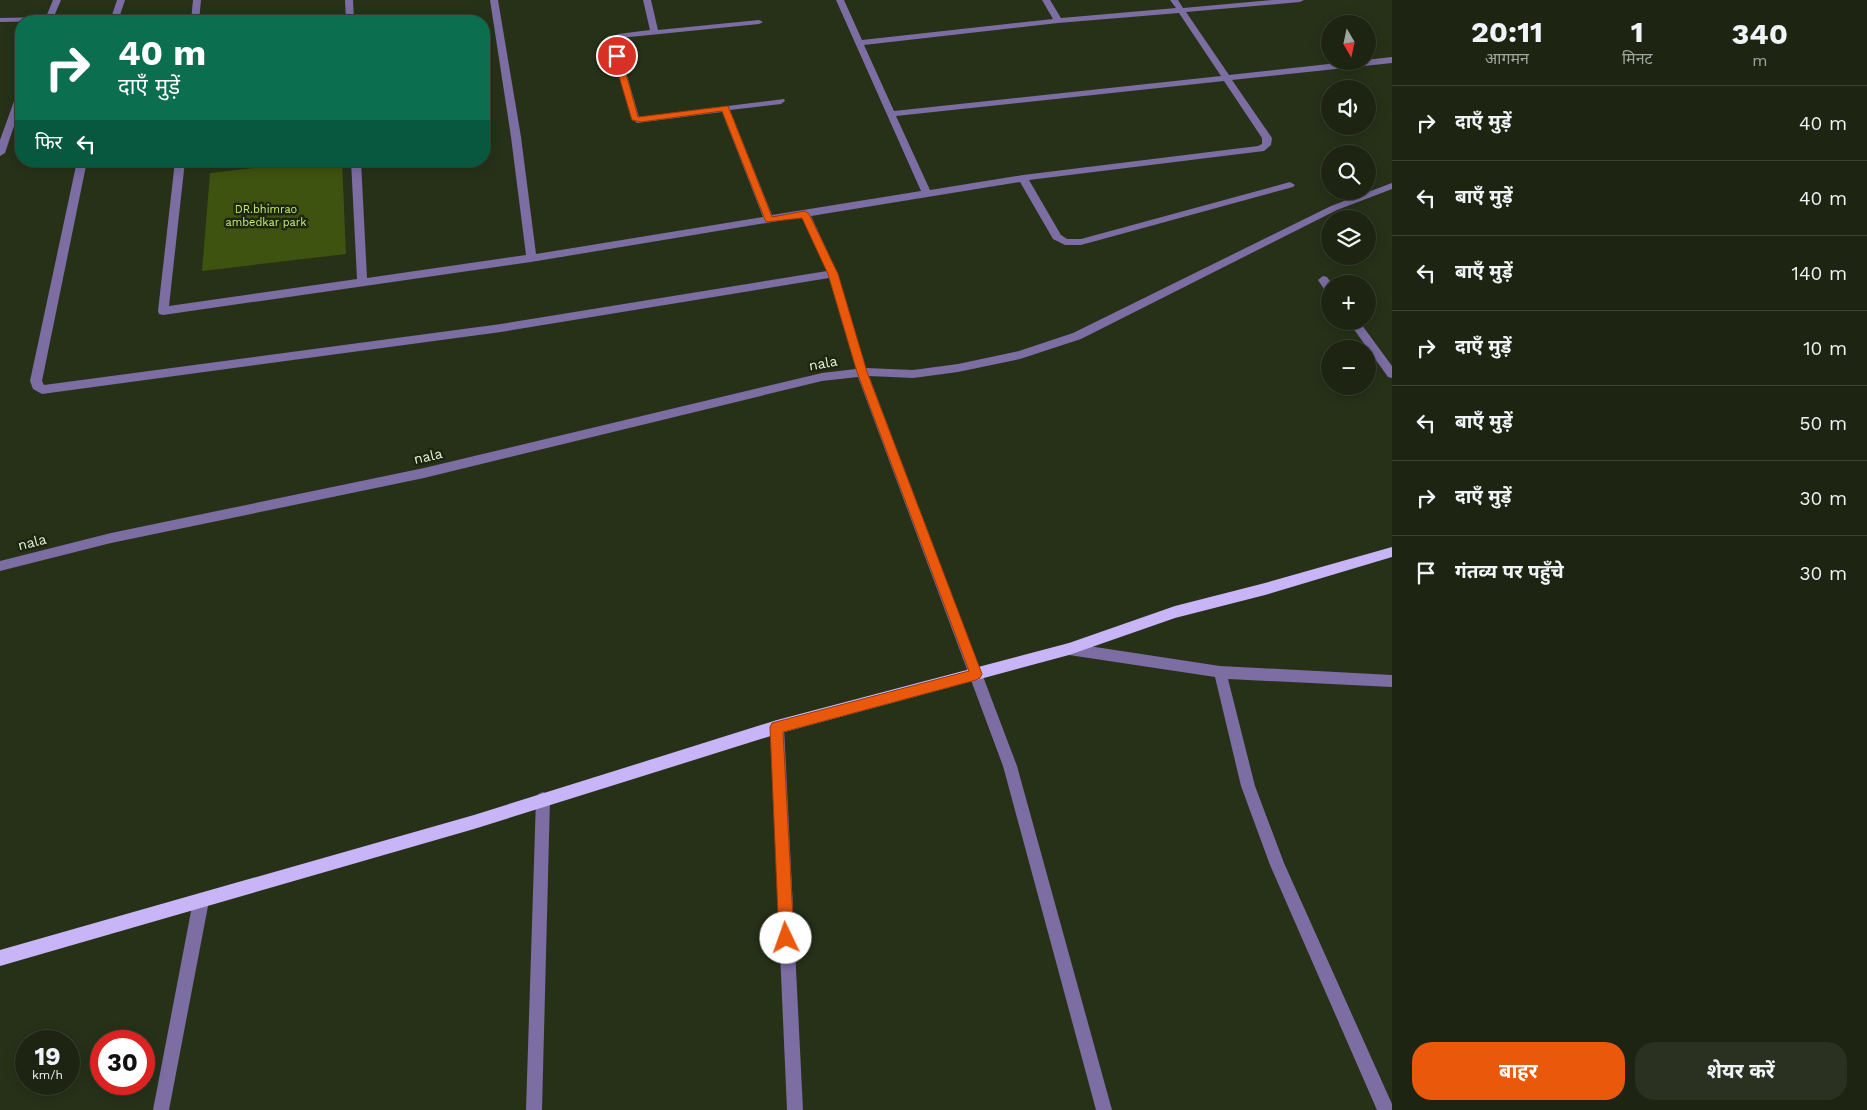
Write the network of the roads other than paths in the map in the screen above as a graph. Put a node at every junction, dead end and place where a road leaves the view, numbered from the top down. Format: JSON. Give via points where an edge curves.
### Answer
{"nodes":[{"id":1,"x":57,"y":0,"type":"edge"},
{"id":2,"x":121,"y":0,"type":"edge"},
{"id":3,"x":197,"y":0,"type":"edge"},
{"id":4,"x":349,"y":0,"type":"edge"},
{"id":5,"x":494,"y":0,"type":"edge"},
{"id":6,"x":647,"y":0,"type":"edge"},
{"id":7,"x":840,"y":0,"type":"edge"},
{"id":8,"x":1046,"y":0,"type":"edge"},
{"id":9,"x":1174,"y":0,"type":"edge"},
{"id":10,"x":1300,"y":0,"type":"edge"},
{"id":11,"x":1181,"y":10,"type":"junction"},
{"id":12,"x":50,"y":15,"type":"edge"},
{"id":13,"x":116,"y":15,"type":"edge"},
{"id":14,"x":196,"y":15,"type":"edge"},
{"id":15,"x":350,"y":15,"type":"edge"},
{"id":16,"x":0,"y":20,"type":"edge"},
{"id":17,"x":15,"y":20,"type":"edge"},
{"id":18,"x":760,"y":22,"type":"dead end"},
{"id":19,"x":1058,"y":22,"type":"junction"},
{"id":20,"x":655,"y":33,"type":"junction"},
{"id":21,"x":858,"y":43,"type":"junction"},
{"id":22,"x":1392,"y":60,"type":"edge"},
{"id":23,"x":1225,"y":76,"type":"junction"},
{"id":24,"x":781,"y":101,"type":"dead end"},
{"id":25,"x":725,"y":108,"type":"junction"},
{"id":26,"x":15,"y":110,"type":"edge"},
{"id":27,"x":890,"y":114,"type":"junction"},
{"id":28,"x":13,"y":115,"type":"junction"},
{"id":29,"x":0,"y":116,"type":"edge"},
{"id":30,"x":0,"y":153,"type":"edge"},
{"id":31,"x":81,"y":167,"type":"edge"},
{"id":32,"x":179,"y":167,"type":"edge"},
{"id":33,"x":356,"y":167,"type":"edge"},
{"id":34,"x":1023,"y":178,"type":"junction"},
{"id":35,"x":1290,"y":185,"type":"dead end"},
{"id":36,"x":1392,"y":186,"type":"edge"},
{"id":37,"x":926,"y":192,"type":"junction"},
{"id":38,"x":805,"y":214,"type":"junction"},
{"id":39,"x":769,"y":220,"type":"junction"},
{"id":40,"x":531,"y":258,"type":"junction"},
{"id":41,"x":833,"y":274,"type":"junction"},
{"id":42,"x":362,"y":282,"type":"junction"},
{"id":43,"x":1360,"y":330,"type":"edge"},
{"id":44,"x":862,"y":372,"type":"junction"},
{"id":45,"x":1392,"y":374,"type":"edge"},
{"id":46,"x":1392,"y":552,"type":"edge"},
{"id":47,"x":0,"y":566,"type":"edge"},
{"id":48,"x":1069,"y":649,"type":"junction"},
{"id":49,"x":1220,"y":672,"type":"junction"},
{"id":50,"x":976,"y":674,"type":"junction"},
{"id":51,"x":1392,"y":681,"type":"edge"},
{"id":52,"x":776,"y":727,"type":"junction"},
{"id":53,"x":543,"y":800,"type":"junction"},
{"id":54,"x":201,"y":901,"type":"junction"},
{"id":55,"x":0,"y":958,"type":"edge"},
{"id":56,"x":161,"y":1110,"type":"edge"},
{"id":57,"x":534,"y":1110,"type":"edge"},
{"id":58,"x":795,"y":1110,"type":"edge"},
{"id":59,"x":1104,"y":1110,"type":"edge"},
{"id":60,"x":1386,"y":1110,"type":"edge"}],
"edges":[{"from":1,"to":12,"type":"street"},
{"from":2,"to":13,"type":"street"},
{"from":3,"to":14,"type":"street"},
{"from":4,"to":15,"type":"street"},
{"from":5,"to":40,"type":"street"},
{"from":6,"to":20,"type":"street"},
{"from":7,"to":21,"type":"street"},
{"from":8,"to":19,"type":"street"},
{"from":9,"to":11,"type":"street"},
{"from":10,"to":11,"type":"street"},
{"from":11,"to":19,"type":"street"},
{"from":11,"to":23,"type":"street"},
{"from":16,"to":17,"type":"street"},
{"from":18,"to":20,"type":"street"},
{"from":19,"to":21,"type":"street"},
{"from":20,"to":25,"type":"street","via":[[618,36],[613,40],[635,118],[641,120]]},
{"from":21,"to":27,"type":"street"},
{"from":22,"to":23,"type":"street"},
{"from":23,"to":27,"type":"street"},
{"from":23,"to":34,"type":"street","via":[[1267,138],[1261,149]]},
{"from":24,"to":25,"type":"street"},
{"from":25,"to":39,"type":"street"},
{"from":26,"to":28,"type":"street"},
{"from":27,"to":37,"type":"street"},
{"from":28,"to":29,"type":"street"},
{"from":28,"to":30,"type":"street"},
{"from":31,"to":41,"type":"street","via":[[36,381],[42,390],[501,328]]},
{"from":32,"to":42,"type":"street","via":[[164,311]]},
{"from":33,"to":42,"type":"street"},
{"from":34,"to":35,"type":"street","via":[[1057,237],[1065,242],[1090,240]]},
{"from":34,"to":37,"type":"street"},
{"from":36,"to":44,"type":"street","name":"nala","via":[[1334,208],[1077,336],[1020,355],[958,368],[913,374]]},
{"from":37,"to":38,"type":"street"},
{"from":38,"to":39,"type":"street"},
{"from":38,"to":41,"type":"street"},
{"from":39,"to":40,"type":"street"},
{"from":40,"to":42,"type":"street"},
{"from":41,"to":44,"type":"street"},
{"from":43,"to":45,"type":"street"},
{"from":44,"to":47,"type":"street","name":"nala","via":[[822,377],[424,473],[121,536]]},
{"from":44,"to":50,"type":"street"},
{"from":46,"to":48,"type":"main road","via":[[1175,612]]},
{"from":48,"to":49,"type":"street"},
{"from":48,"to":50,"type":"main road"},
{"from":49,"to":51,"type":"street"},
{"from":49,"to":60,"type":"street","via":[[1248,786],[1274,856]]},
{"from":50,"to":52,"type":"main road"},
{"from":50,"to":59,"type":"street","via":[[1010,766]]},
{"from":52,"to":53,"type":"main road"},
{"from":52,"to":58,"type":"street"},
{"from":53,"to":54,"type":"main road"},
{"from":53,"to":57,"type":"street"},
{"from":54,"to":55,"type":"main road"},
{"from":54,"to":56,"type":"street"}]}
